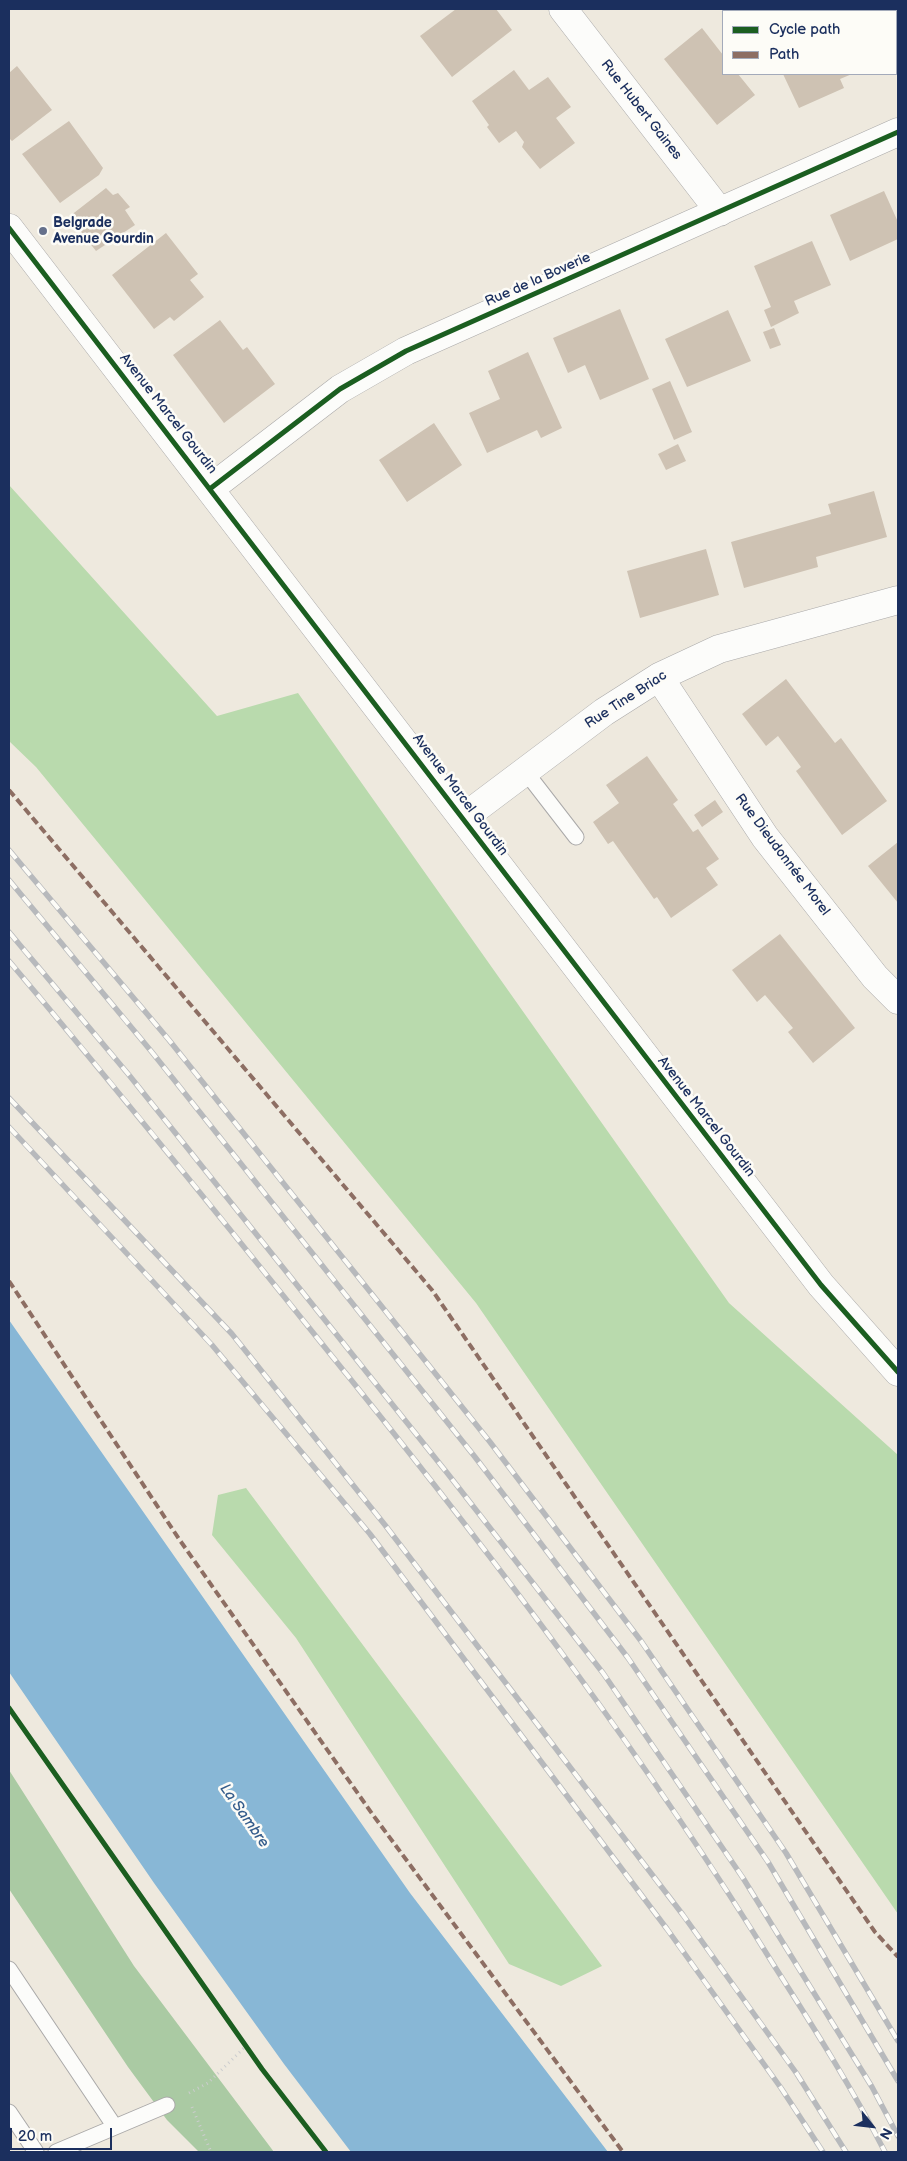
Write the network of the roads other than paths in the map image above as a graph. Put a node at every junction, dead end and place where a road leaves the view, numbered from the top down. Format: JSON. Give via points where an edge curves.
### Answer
{"nodes":[{"id":1,"x":563,"y":9,"type":"edge"},
{"id":2,"x":898,"y":132,"type":"edge"},
{"id":3,"x":720,"y":212,"type":"junction"},
{"id":4,"x":9,"y":228,"type":"edge"},
{"id":5,"x":210,"y":488,"type":"junction"},
{"id":6,"x":898,"y":600,"type":"edge"},
{"id":7,"x":659,"y":677,"type":"junction"},
{"id":8,"x":525,"y":771,"type":"junction"},
{"id":9,"x":463,"y":818,"type":"junction"},
{"id":10,"x":576,"y":838,"type":"dead end"},
{"id":11,"x":898,"y":1000,"type":"edge"},
{"id":12,"x":898,"y":1372,"type":"edge"},
{"id":13,"x":9,"y":1969,"type":"edge"},
{"id":14,"x":166,"y":2105,"type":"road end"},
{"id":15,"x":9,"y":2112,"type":"edge"},
{"id":16,"x":115,"y":2127,"type":"junction"},
{"id":17,"x":36,"y":2152,"type":"edge"},
{"id":18,"x":56,"y":2152,"type":"edge"}],
"edges":[{"from":1,"to":3,"type":"street","name":"Rue Hubert Gaines"},
{"from":2,"to":3,"type":"street","name":"Rue de la Boverie"},
{"from":3,"to":5,"type":"street","name":"Rue de la Boverie","via":[[406,350],[340,390]]},
{"from":4,"to":5,"type":"street","name":"Avenue Marcel Gourdin"},
{"from":5,"to":9,"type":"street","name":"Avenue Marcel Gourdin"},
{"from":6,"to":7,"type":"street","name":"Rue Tine Briac","via":[[719,649]]},
{"from":7,"to":8,"type":"street","name":"Rue Tine Briac","via":[[604,712]]},
{"from":7,"to":11,"type":"street","name":"Rue Dieudonnée Morel","via":[[765,837],[875,977]]},
{"from":8,"to":9,"type":"street","name":"Rue Tine Briac"},
{"from":8,"to":10,"type":"lane"},
{"from":9,"to":12,"type":"street","name":"Avenue Marcel Gourdin","via":[[821,1285]]},
{"from":13,"to":16,"type":"lane"},
{"from":14,"to":16,"type":"lane"},
{"from":15,"to":17,"type":"lane"},
{"from":16,"to":18,"type":"lane"}]}
